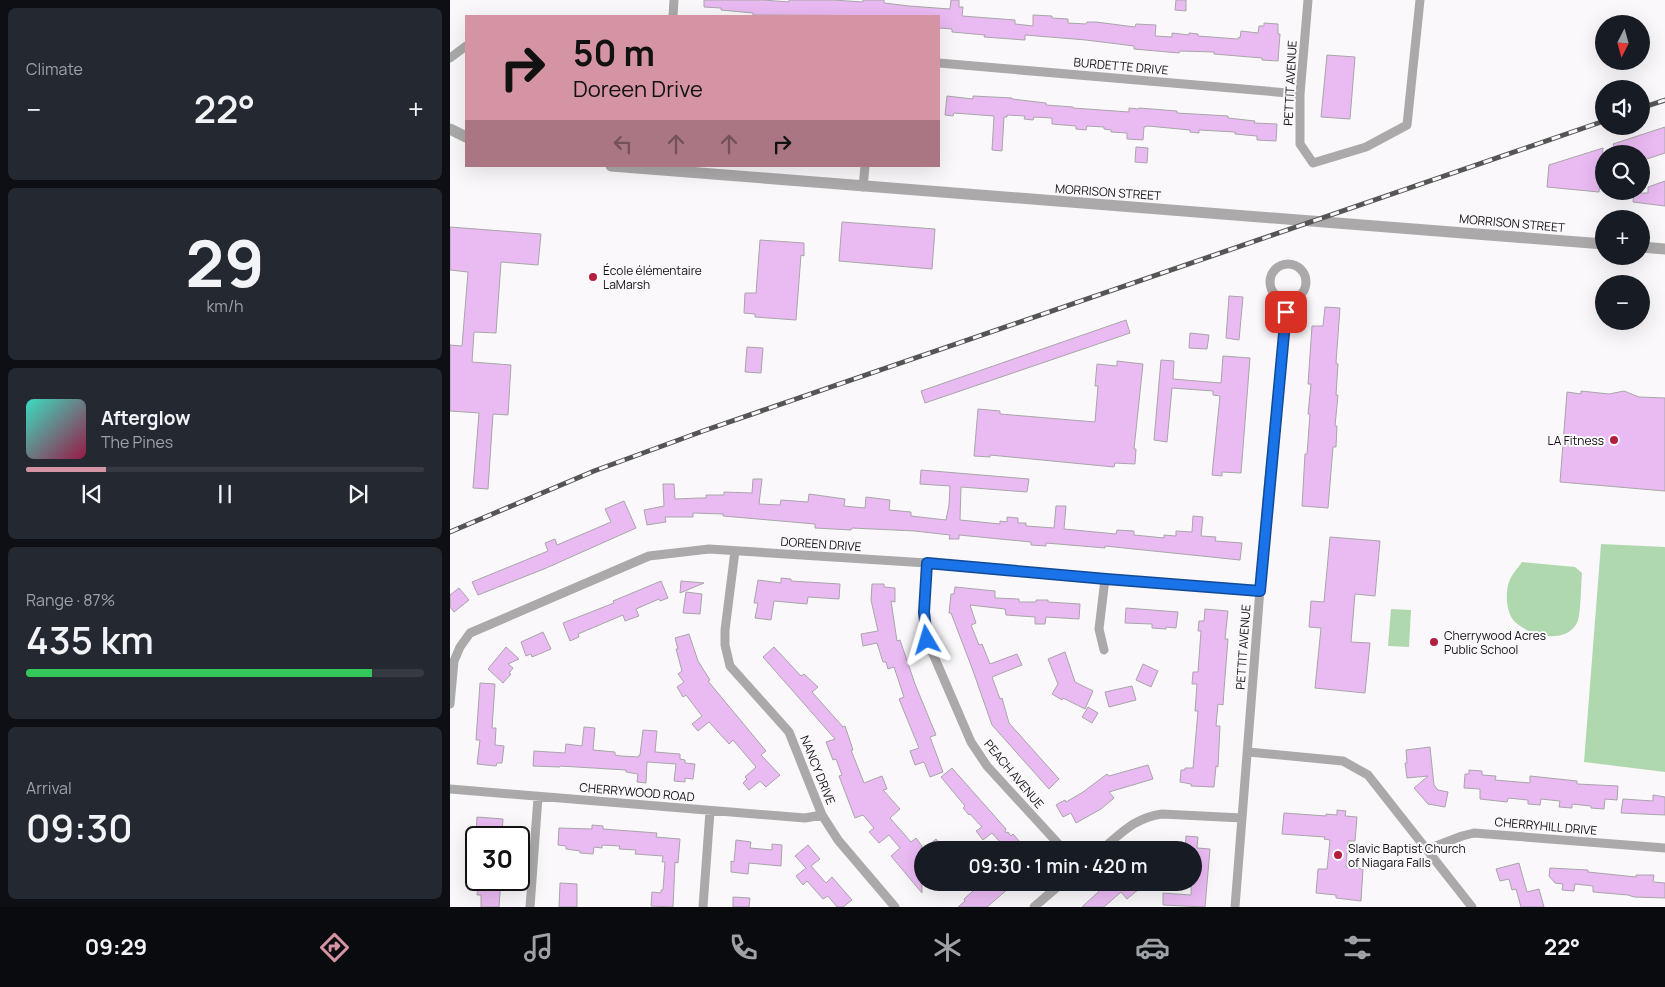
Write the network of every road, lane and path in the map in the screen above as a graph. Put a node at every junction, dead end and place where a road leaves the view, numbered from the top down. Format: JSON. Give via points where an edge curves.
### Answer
{"nodes":[{"id":1,"x":674,"y":0,"type":"edge"},
{"id":2,"x":1308,"y":0,"type":"edge"},
{"id":3,"x":1420,"y":0,"type":"edge"},
{"id":4,"x":673,"y":15,"type":"edge"},
{"id":5,"x":465,"y":47,"type":"edge"},
{"id":6,"x":450,"y":58,"type":"edge"},
{"id":7,"x":940,"y":64,"type":"edge"},
{"id":8,"x":1300,"y":94,"type":"junction"},
{"id":9,"x":450,"y":129,"type":"edge"},
{"id":10,"x":465,"y":136,"type":"edge"},
{"id":11,"x":623,"y":167,"type":"edge"},
{"id":12,"x":865,"y":167,"type":"edge"},
{"id":13,"x":863,"y":187,"type":"junction"},
{"id":14,"x":1595,"y":243,"type":"edge"},
{"id":15,"x":1650,"y":248,"type":"edge"},
{"id":16,"x":1665,"y":249,"type":"edge"},
{"id":17,"x":1287,"y":300,"type":"junction"},
{"id":18,"x":735,"y":551,"type":"junction"},
{"id":19,"x":927,"y":563,"type":"junction"},
{"id":20,"x":1106,"y":579,"type":"junction"},
{"id":21,"x":1260,"y":591,"type":"junction"},
{"id":22,"x":1104,"y":650,"type":"dead end"},
{"id":23,"x":450,"y":704,"type":"edge"},
{"id":24,"x":1248,"y":752,"type":"junction"},
{"id":25,"x":450,"y":789,"type":"edge"},
{"id":26,"x":538,"y":797,"type":"junction"},
{"id":27,"x":710,"y":811,"type":"junction"},
{"id":28,"x":822,"y":815,"type":"junction"},
{"id":29,"x":1242,"y":818,"type":"junction"},
{"id":30,"x":1056,"y":841,"type":"edge"},
{"id":31,"x":1112,"y":841,"type":"edge"},
{"id":32,"x":1665,"y":848,"type":"edge"},
{"id":33,"x":1428,"y":849,"type":"junction"},
{"id":34,"x":1053,"y":891,"type":"edge"},
{"id":35,"x":530,"y":907,"type":"edge"},
{"id":36,"x":703,"y":907,"type":"edge"},
{"id":37,"x":895,"y":907,"type":"edge"},
{"id":38,"x":1034,"y":907,"type":"edge"},
{"id":39,"x":1235,"y":907,"type":"edge"},
{"id":40,"x":1472,"y":907,"type":"edge"}],
"edges":[{"from":1,"to":4,"type":"street"},
{"from":2,"to":8,"type":"street","name":"PETTIT AVENUE"},
{"from":3,"to":8,"type":"street","name":"PETTIT AVENUE","via":[[1407,125],[1366,147],[1313,163],[1300,144]]},
{"from":5,"to":6,"type":"street"},
{"from":7,"to":8,"type":"street","name":"BURDETTE DRIVE"},
{"from":9,"to":10,"type":"street"},
{"from":11,"to":13,"type":"street","name":"MORRISON STREET"},
{"from":12,"to":13,"type":"street"},
{"from":13,"to":14,"type":"street","name":"MORRISON STREET"},
{"from":15,"to":16,"type":"street"},
{"from":17,"to":17,"type":"street","via":[[1276,296],[1270,285],[1276,268],[1287,264],[1298,267],[1306,282],[1298,297]]},
{"from":17,"to":21,"type":"street","name":"PETTIT AVENUE"},
{"from":18,"to":19,"type":"street","name":"DOREEN DRIVE"},
{"from":18,"to":23,"type":"street","name":"DOREEN DRIVE","via":[[709,549],[649,556],[470,633],[454,661]]},
{"from":18,"to":28,"type":"street","name":"NANCY DRIVE","via":[[725,630],[730,666],[789,732]]},
{"from":19,"to":20,"type":"street","name":"DOREEN DRIVE"},
{"from":19,"to":30,"type":"street","name":"PEACH AVENUE","via":[[924,612],[927,640],[971,742],[987,766]]},
{"from":20,"to":21,"type":"street","name":"DOREEN DRIVE"},
{"from":20,"to":22,"type":"street","via":[[1099,629]]},
{"from":21,"to":24,"type":"street","name":"PETTIT AVENUE"},
{"from":24,"to":29,"type":"street","name":"PETTIT AVENUE"},
{"from":24,"to":33,"type":"street","via":[[1343,761],[1356,767],[1368,774]]},
{"from":25,"to":26,"type":"street","name":"CHERRYWOOD ROAD"},
{"from":26,"to":27,"type":"street","name":"CHERRYWOOD ROAD"},
{"from":26,"to":35,"type":"street"},
{"from":27,"to":28,"type":"street","name":"CHERRYWOOD ROAD","via":[[805,818]]},
{"from":27,"to":36,"type":"street"},
{"from":28,"to":37,"type":"street","name":"NANCY DRIVE","via":[[838,840]]},
{"from":29,"to":31,"type":"street","via":[[1149,816],[1135,821]]},
{"from":29,"to":39,"type":"street","name":"PETTIT AVENUE"},
{"from":32,"to":33,"type":"street","name":"CHERRYHILL DRIVE","via":[[1474,833]]},
{"from":33,"to":40,"type":"street"},
{"from":34,"to":38,"type":"street"}]}
